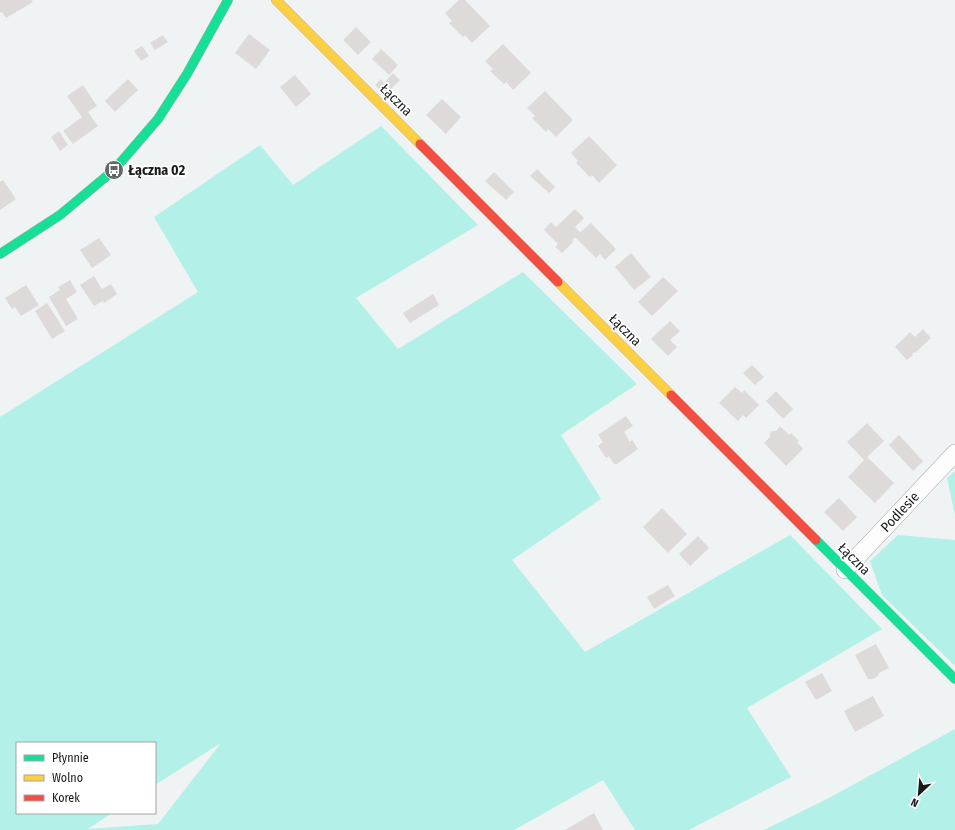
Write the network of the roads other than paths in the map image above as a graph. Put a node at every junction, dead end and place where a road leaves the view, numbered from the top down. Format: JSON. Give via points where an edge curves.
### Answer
{"nodes":[{"id":1,"x":228,"y":0,"type":"edge"},
{"id":2,"x":276,"y":0,"type":"edge"},
{"id":3,"x":0,"y":254,"type":"edge"},
{"id":4,"x":955,"y":453,"type":"edge"},
{"id":5,"x":845,"y":570,"type":"junction"},
{"id":6,"x":955,"y":679,"type":"edge"}],
"edges":[{"from":1,"to":3,"type":"street","via":[[187,74],[158,119],[114,170],[60,215]]},
{"from":2,"to":5,"type":"street","name":"Łączna"},
{"from":4,"to":5,"type":"street","name":"Podlesie"},
{"from":5,"to":6,"type":"street","name":"Łączna"}]}
